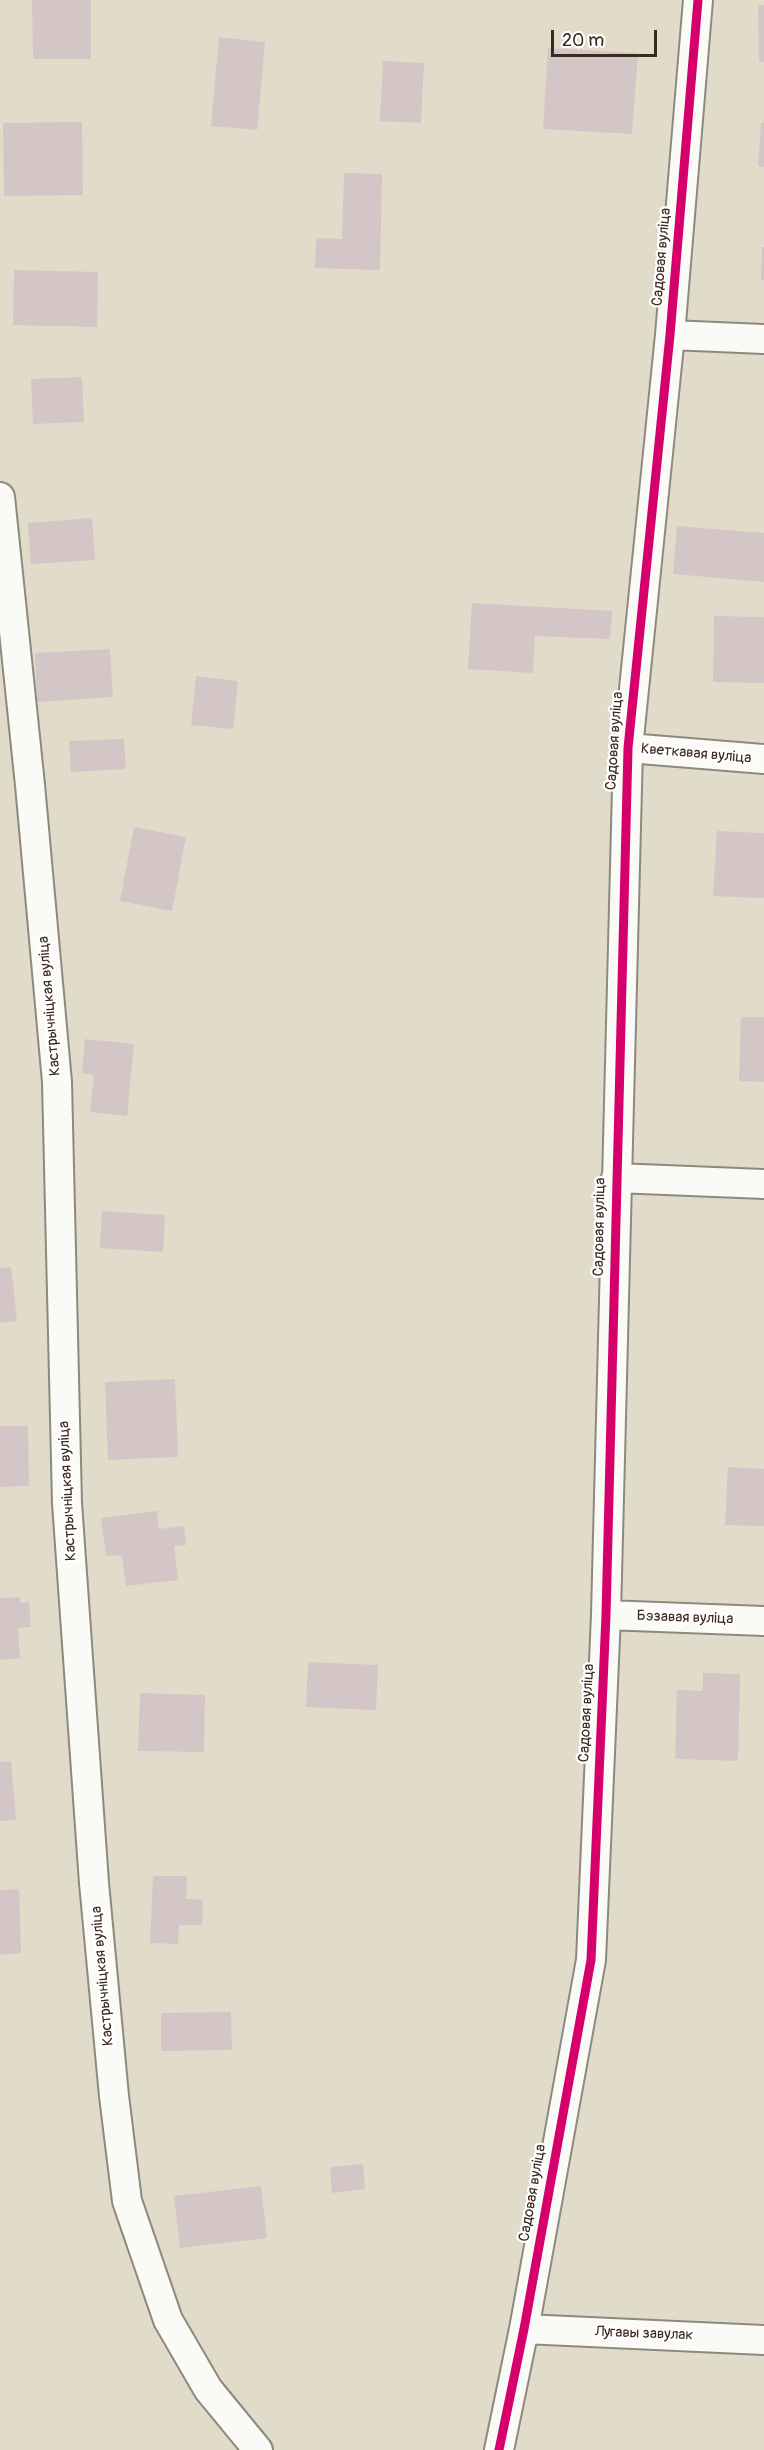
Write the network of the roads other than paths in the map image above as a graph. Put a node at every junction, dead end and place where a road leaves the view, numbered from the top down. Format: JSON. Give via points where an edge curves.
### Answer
{"nodes":[{"id":1,"x":698,"y":0,"type":"edge"},
{"id":2,"x":670,"y":335,"type":"junction"},
{"id":3,"x":764,"y":339,"type":"edge"},
{"id":4,"x":0,"y":497,"type":"edge"},
{"id":5,"x":627,"y":748,"type":"junction"},
{"id":6,"x":764,"y":759,"type":"edge"},
{"id":7,"x":616,"y":1178,"type":"junction"},
{"id":8,"x":764,"y":1184,"type":"edge"},
{"id":9,"x":606,"y":1615,"type":"junction"},
{"id":10,"x":764,"y":1621,"type":"edge"},
{"id":11,"x":524,"y":2329,"type":"junction"},
{"id":12,"x":764,"y":2340,"type":"edge"},
{"id":13,"x":258,"y":2450,"type":"edge"},
{"id":14,"x":499,"y":2450,"type":"edge"}],
"edges":[{"from":1,"to":2,"type":"street","name":"Садовая вуліца"},
{"from":2,"to":3,"type":"street"},
{"from":2,"to":5,"type":"street","name":"Садовая вуліца"},
{"from":4,"to":13,"type":"street","name":"Кастрычніцкая вуліца","via":[[57,1082],[67,1503],[94,1883],[127,2201],[168,2320],[208,2389]]},
{"from":5,"to":6,"type":"street","name":"Кветкавая вуліца"},
{"from":5,"to":7,"type":"street","name":"Садовая вуліца"},
{"from":7,"to":8,"type":"street"},
{"from":7,"to":9,"type":"street","name":"Садовая вуліца"},
{"from":9,"to":10,"type":"street","name":"Бэзавая вуліца"},
{"from":9,"to":11,"type":"street","name":"Садовая вуліца","via":[[591,1960]]},
{"from":11,"to":12,"type":"street","name":"Лугавы завулак"},
{"from":11,"to":14,"type":"street","name":"Садовая вуліца"}]}
